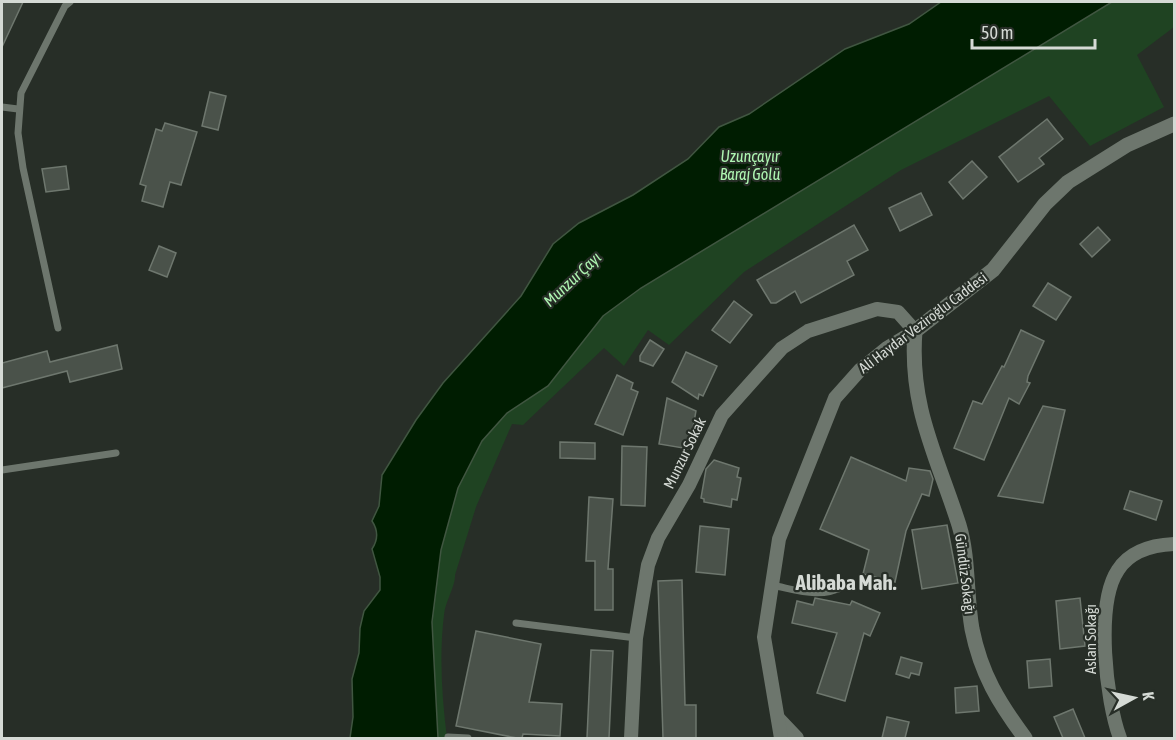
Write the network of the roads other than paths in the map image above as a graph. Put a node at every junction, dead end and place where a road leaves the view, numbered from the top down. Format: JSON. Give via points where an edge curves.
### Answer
{"nodes":[{"id":1,"x":70,"y":2,"type":"edge"},
{"id":2,"x":2,"y":107,"type":"edge"},
{"id":3,"x":18,"y":109,"type":"junction"},
{"id":4,"x":1174,"y":124,"type":"edge"},
{"id":5,"x":58,"y":327,"type":"dead end"},
{"id":6,"x":915,"y":331,"type":"junction"},
{"id":7,"x":116,"y":453,"type":"dead end"},
{"id":8,"x":2,"y":470,"type":"edge"},
{"id":9,"x":1174,"y":544,"type":"edge"},
{"id":10,"x":771,"y":585,"type":"junction"},
{"id":11,"x":845,"y":586,"type":"dead end"},
{"id":12,"x":516,"y":623,"type":"dead end"},
{"id":13,"x":636,"y":639,"type":"junction"},
{"id":14,"x":778,"y":718,"type":"junction"},
{"id":15,"x":448,"y":737,"type":"dead end"},
{"id":16,"x":468,"y":738,"type":"edge"},
{"id":17,"x":631,"y":738,"type":"edge"},
{"id":18,"x":781,"y":738,"type":"edge"},
{"id":19,"x":797,"y":738,"type":"edge"},
{"id":20,"x":1025,"y":738,"type":"edge"},
{"id":21,"x":1120,"y":738,"type":"edge"}],
"edges":[{"from":1,"to":3,"type":"lane","via":[[64,6],[21,93]]},
{"from":2,"to":3,"type":"lane"},
{"from":3,"to":5,"type":"lane","via":[[23,168]]},
{"from":4,"to":6,"type":"main road","name":"Ali Haydar Veziroğlu Caddesi","via":[[1127,145],[1068,182],[1045,204],[993,270]]},
{"from":6,"to":10,"type":"street","name":"Ali Haydar Veziroğlu Caddesi","via":[[887,348],[835,398],[779,539]]},
{"from":6,"to":13,"type":"street","name":"Munzur Sokak","via":[[898,312],[877,309],[808,331],[775,356],[722,415],[658,538],[643,588]]},
{"from":6,"to":20,"type":"main road","name":"Gündüz Sokağı","via":[[917,402],[959,528],[972,630],[990,688]]},
{"from":7,"to":8,"type":"lane"},
{"from":9,"to":21,"type":"street","name":"Aslan Sokağı","via":[[1137,552],[1118,568],[1108,590],[1107,692]]},
{"from":10,"to":11,"type":"lane","via":[[817,594]]},
{"from":10,"to":14,"type":"street","name":"Ali Haydar Veziroğlu Caddesi","via":[[764,637]]},
{"from":12,"to":13,"type":"lane"},
{"from":13,"to":17,"type":"street","name":"Munzur Sokak"},
{"from":14,"to":18,"type":"street","name":"Ali Haydar Veziroğlu Caddesi"},
{"from":14,"to":19,"type":"street"},
{"from":15,"to":16,"type":"lane"}]}
